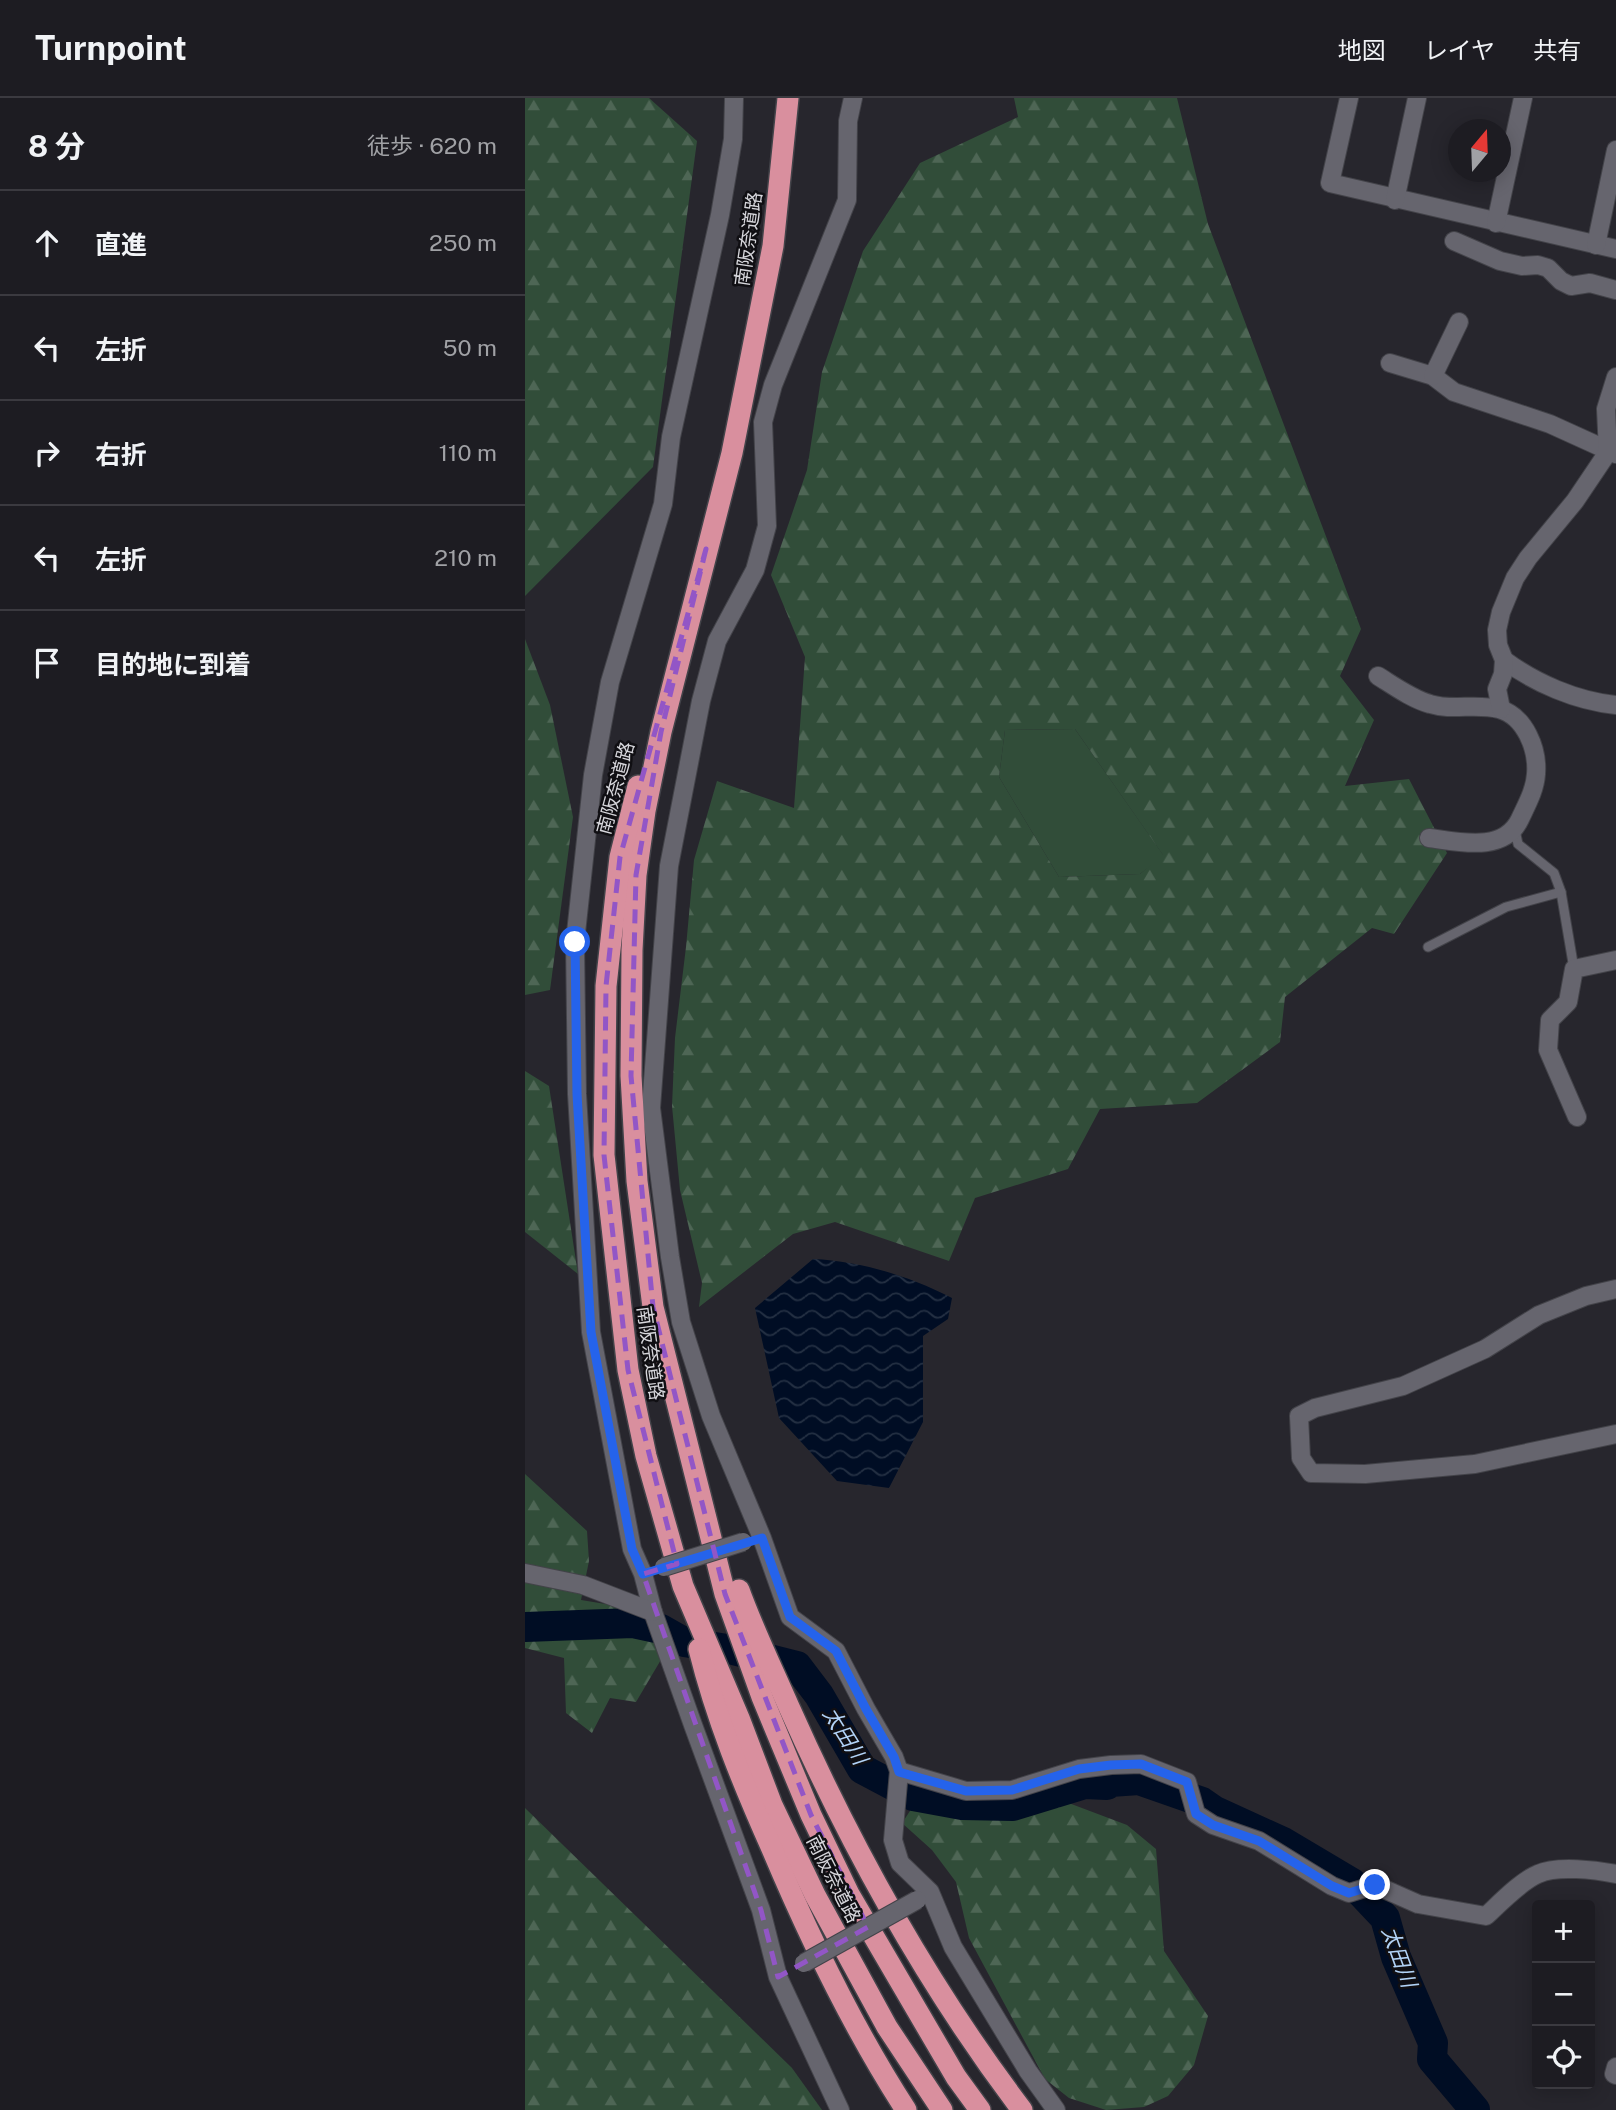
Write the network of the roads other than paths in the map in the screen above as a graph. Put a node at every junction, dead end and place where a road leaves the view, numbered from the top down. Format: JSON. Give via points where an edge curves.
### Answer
{"nodes":[{"id":1,"x":734,"y":98,"type":"edge"},
{"id":2,"x":788,"y":98,"type":"edge"},
{"id":3,"x":853,"y":98,"type":"edge"},
{"id":4,"x":1349,"y":98,"type":"edge"},
{"id":5,"x":1417,"y":98,"type":"edge"},
{"id":6,"x":1523,"y":98,"type":"edge"},
{"id":7,"x":1616,"y":150,"type":"edge"},
{"id":8,"x":1395,"y":200,"type":"junction"},
{"id":9,"x":1496,"y":222,"type":"junction"},
{"id":10,"x":1454,"y":241,"type":"dead end"},
{"id":11,"x":1596,"y":245,"type":"junction"},
{"id":12,"x":1616,"y":249,"type":"edge"},
{"id":13,"x":1616,"y":290,"type":"edge"},
{"id":14,"x":1459,"y":322,"type":"dead end"},
{"id":15,"x":1390,"y":363,"type":"dead end"},
{"id":16,"x":1433,"y":376,"type":"junction"},
{"id":17,"x":1616,"y":377,"type":"edge"},
{"id":18,"x":1612,"y":453,"type":"edge"},
{"id":19,"x":706,"y":549,"type":"junction"},
{"id":20,"x":1504,"y":660,"type":"junction"},
{"id":21,"x":1378,"y":676,"type":"dead end"},
{"id":22,"x":1616,"y":705,"type":"edge"},
{"id":23,"x":1501,"y":709,"type":"junction"},
{"id":24,"x":1515,"y":830,"type":"junction"},
{"id":25,"x":1429,"y":838,"type":"dead end"},
{"id":26,"x":1561,"y":892,"type":"junction"},
{"id":27,"x":1428,"y":947,"type":"dead end"},
{"id":28,"x":1616,"y":960,"type":"edge"},
{"id":29,"x":1574,"y":969,"type":"junction"},
{"id":30,"x":1577,"y":1117,"type":"dead end"},
{"id":31,"x":1616,"y":1289,"type":"edge"},
{"id":32,"x":1616,"y":1434,"type":"edge"},
{"id":33,"x":701,"y":1501,"type":"junction"},
{"id":34,"x":762,"y":1538,"type":"junction"},
{"id":35,"x":525,"y":1573,"type":"edge"},
{"id":36,"x":643,"y":1574,"type":"junction"},
{"id":37,"x":683,"y":1586,"type":"junction"},
{"id":38,"x":653,"y":1612,"type":"junction"},
{"id":39,"x":899,"y":1772,"type":"junction"},
{"id":40,"x":1616,"y":1874,"type":"edge"},
{"id":41,"x":923,"y":1896,"type":"junction"},
{"id":42,"x":778,"y":1977,"type":"junction"},
{"id":43,"x":1616,"y":2067,"type":"edge"},
{"id":44,"x":1616,"y":2075,"type":"edge"},
{"id":45,"x":840,"y":2110,"type":"edge"},
{"id":46,"x":906,"y":2110,"type":"edge"},
{"id":47,"x":942,"y":2110,"type":"edge"},
{"id":48,"x":980,"y":2110,"type":"edge"},
{"id":49,"x":1022,"y":2110,"type":"edge"},
{"id":50,"x":1056,"y":2110,"type":"edge"}],
"edges":[{"from":1,"to":36,"type":"street","via":[[733,139],[720,215],[671,438],[663,505],[610,682],[593,775],[575,942],[577,1094],[591,1332],[632,1549]]},
{"from":2,"to":19,"type":"highway","name":"南阪奈道路","via":[[773,246],[732,453]]},
{"from":3,"to":34,"type":"street","via":[[848,121],[847,200],[773,385],[763,422],[767,526],[755,570],[717,641],[701,701],[669,866],[651,1108],[681,1322],[711,1416]]},
{"from":4,"to":8,"type":"street","via":[[1330,183]]},
{"from":5,"to":8,"type":"street"},
{"from":6,"to":9,"type":"street"},
{"from":7,"to":11,"type":"street"},
{"from":8,"to":9,"type":"street"},
{"from":9,"to":11,"type":"street"},
{"from":10,"to":13,"type":"street","via":[[1500,261],[1548,268],[1571,286],[1590,283]]},
{"from":11,"to":12,"type":"street"},
{"from":14,"to":16,"type":"street"},
{"from":15,"to":16,"type":"street"},
{"from":16,"to":18,"type":"street","via":[[1454,392],[1550,424]]},
{"from":17,"to":18,"type":"street","via":[[1606,409]]},
{"from":18,"to":20,"type":"street","via":[[1514,578],[1497,630]]},
{"from":19,"to":33,"type":"highway","name":"南阪奈道路","via":[[645,811],[632,950],[631,1076],[636,1181],[653,1307]]},
{"from":19,"to":37,"type":"highway","name":"南阪奈道路","via":[[625,835],[606,986],[604,1155],[628,1370],[646,1456]]},
{"from":20,"to":22,"type":"street","via":[[1567,694]]},
{"from":20,"to":23,"type":"street","via":[[1497,689]]},
{"from":21,"to":23,"type":"street","via":[[1429,704]]},
{"from":23,"to":24,"type":"street","via":[[1529,734],[1536,772],[1532,794]]},
{"from":24,"to":25,"type":"street","via":[[1492,842]]},
{"from":24,"to":26,"type":"lane","via":[[1517,844],[1555,873]]},
{"from":26,"to":27,"type":"lane","via":[[1506,907]]},
{"from":26,"to":29,"type":"lane"},
{"from":28,"to":29,"type":"street"},
{"from":29,"to":30,"type":"street","via":[[1568,1002],[1550,1020],[1548,1050]]},
{"from":31,"to":32,"type":"street","via":[[1539,1315],[1485,1349],[1403,1386],[1299,1416],[1301,1458],[1311,1473],[1365,1474],[1475,1464]]},
{"from":33,"to":48,"type":"highway","name":"南阪奈道路","via":[[725,1594],[811,1815],[849,1894]]},
{"from":33,"to":49,"type":"highway","via":[[844,1825],[935,1986]]},
{"from":34,"to":36,"type":"street","bridge":true},
{"from":34,"to":39,"type":"street","via":[[790,1617],[836,1651]]},
{"from":35,"to":38,"type":"street","via":[[583,1585]]},
{"from":36,"to":38,"type":"street"},
{"from":37,"to":46,"type":"highway","via":[[711,1699],[757,1815],[800,1914]]},
{"from":37,"to":47,"type":"highway","name":"南阪奈道路","via":[[772,1805],[815,1895],[887,2027]]},
{"from":38,"to":42,"type":"street","via":[[761,1910]]},
{"from":39,"to":40,"type":"street","via":[[966,1791],[1012,1790],[1079,1769],[1141,1764],[1187,1782],[1196,1814],[1213,1825],[1259,1841],[1332,1886],[1349,1893],[1375,1885],[1418,1904],[1486,1916],[1539,1873],[1583,1868]]},
{"from":39,"to":41,"type":"street","via":[[893,1840],[900,1863]]},
{"from":41,"to":42,"type":"street","bridge":true},
{"from":41,"to":50,"type":"street"},
{"from":42,"to":45,"type":"street"},
{"from":43,"to":44,"type":"street"}]}
